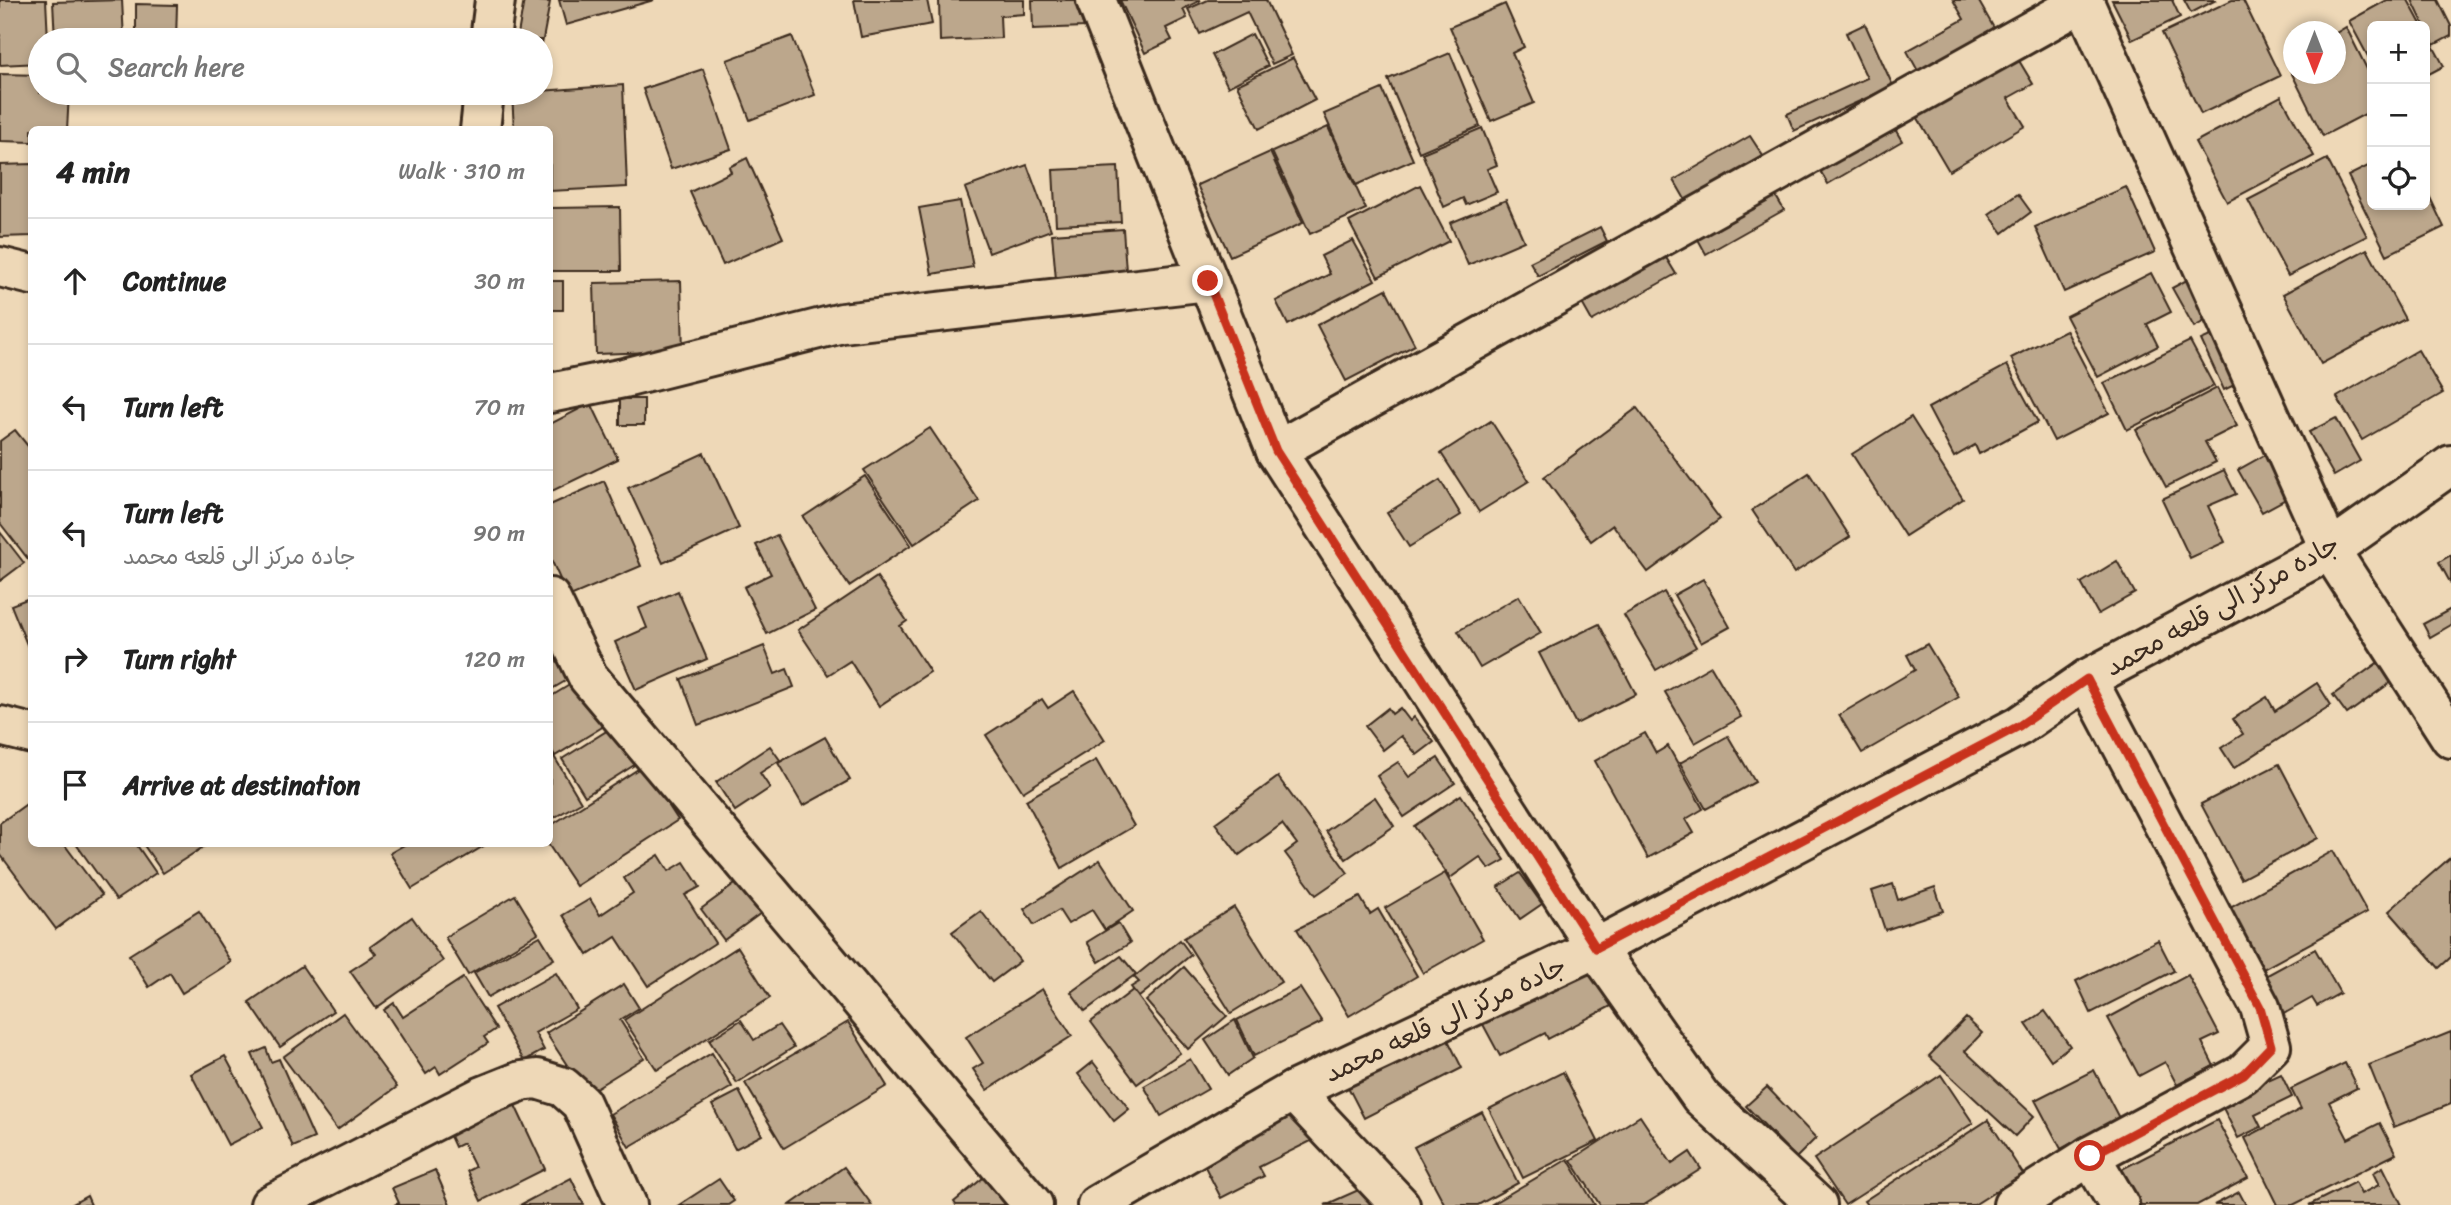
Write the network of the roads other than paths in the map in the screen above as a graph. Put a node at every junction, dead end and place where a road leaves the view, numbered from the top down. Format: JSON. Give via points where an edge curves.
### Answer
{"nodes":[{"id":1,"x":495,"y":0,"type":"edge"},
{"id":2,"x":1096,"y":0,"type":"edge"},
{"id":3,"x":2083,"y":1,"type":"edge"},
{"id":4,"x":492,"y":28,"type":"edge"},
{"id":5,"x":483,"y":105,"type":"edge"},
{"id":6,"x":480,"y":126,"type":"edge"},
{"id":7,"x":1208,"y":281,"type":"junction"},
{"id":8,"x":553,"y":392,"type":"edge"},
{"id":9,"x":1276,"y":451,"type":"junction"},
{"id":10,"x":2451,"y":465,"type":"edge"},
{"id":11,"x":2330,"y":550,"type":"junction"},
{"id":12,"x":553,"y":604,"type":"edge"},
{"id":13,"x":2087,"y":679,"type":"junction"},
{"id":14,"x":0,"y":726,"type":"edge"},
{"id":15,"x":28,"y":733,"type":"edge"},
{"id":16,"x":2451,"y":738,"type":"edge"},
{"id":17,"x":1596,"y":948,"type":"junction"},
{"id":18,"x":1293,"y":1091,"type":"junction"},
{"id":19,"x":2090,"y":1156,"type":"junction"},
{"id":20,"x":270,"y":1205,"type":"edge"},
{"id":21,"x":628,"y":1205,"type":"edge"},
{"id":22,"x":1033,"y":1205,"type":"edge"},
{"id":23,"x":1097,"y":1205,"type":"edge"},
{"id":24,"x":1400,"y":1205,"type":"edge"},
{"id":25,"x":1817,"y":1205,"type":"edge"},
{"id":26,"x":2013,"y":1205,"type":"edge"},
{"id":27,"x":2119,"y":1205,"type":"edge"}],
"edges":[{"from":1,"to":4,"type":"street"},
{"from":2,"to":7,"type":"street"},
{"from":3,"to":9,"type":"street"},
{"from":3,"to":11,"type":"street"},
{"from":5,"to":6,"type":"street"},
{"from":7,"to":8,"type":"street","via":[[842,323]]},
{"from":7,"to":9,"type":"street"},
{"from":9,"to":17,"type":"street"},
{"from":10,"to":11,"type":"street","name":"جاده مرکز الی قلعه محمد"},
{"from":11,"to":13,"type":"street","name":"جاده مرکز الی قلعه محمد"},
{"from":11,"to":16,"type":"street"},
{"from":12,"to":22,"type":"street","via":[[588,677]]},
{"from":13,"to":17,"type":"street","name":"جاده مرکز الی قلعه محمد","via":[[2019,726]]},
{"from":13,"to":19,"type":"street","via":[[2260,1007],[2271,1046],[2244,1074]]},
{"from":14,"to":15,"type":"street"},
{"from":17,"to":18,"type":"street","name":"جاده مرکز الی قلعه محمد"},
{"from":17,"to":25,"type":"street","via":[[1701,1097]]},
{"from":18,"to":23,"type":"street","name":"جاده مرکز الی قلعه محمد"},
{"from":18,"to":24,"type":"street"},
{"from":19,"to":26,"type":"street"},
{"from":19,"to":27,"type":"street"},
{"from":20,"to":21,"type":"street","via":[[481,1097],[537,1079],[563,1087],[581,1102]]}]}
